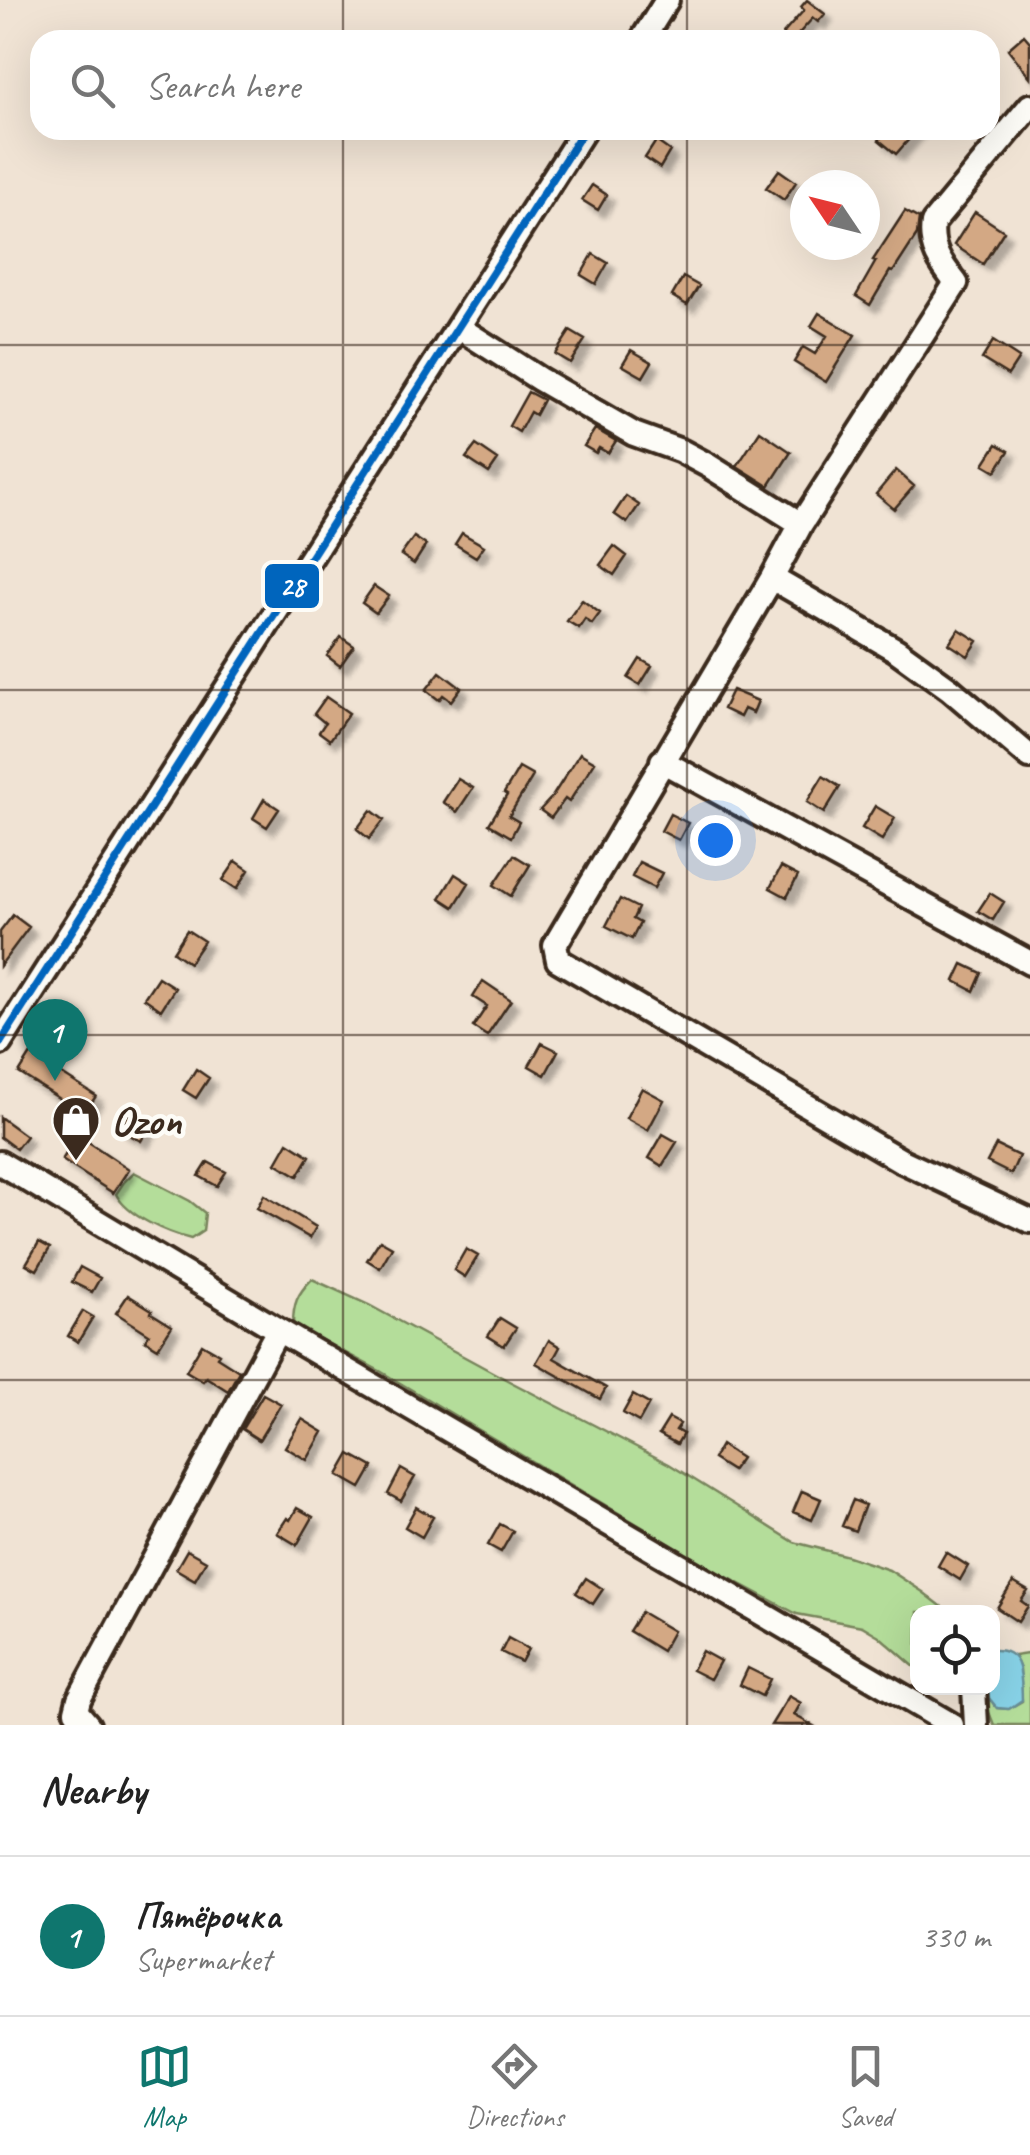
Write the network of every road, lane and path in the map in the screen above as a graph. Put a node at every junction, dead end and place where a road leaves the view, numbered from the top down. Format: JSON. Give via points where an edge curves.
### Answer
{"nodes":[{"id":1,"x":667,"y":0,"type":"edge"},
{"id":2,"x":648,"y":30,"type":"edge"},
{"id":3,"x":1030,"y":106,"type":"edge"},
{"id":4,"x":578,"y":140,"type":"edge"},
{"id":5,"x":458,"y":328,"type":"junction"},
{"id":6,"x":801,"y":524,"type":"junction"},
{"id":7,"x":772,"y":578,"type":"junction"},
{"id":8,"x":1030,"y":757,"type":"edge"},
{"id":9,"x":662,"y":761,"type":"junction"},
{"id":10,"x":1030,"y":963,"type":"edge"},
{"id":11,"x":0,"y":1043,"type":"edge"},
{"id":12,"x":0,"y":1163,"type":"edge"},
{"id":13,"x":1030,"y":1221,"type":"edge"},
{"id":14,"x":278,"y":1330,"type":"junction"},
{"id":15,"x":974,"y":1695,"type":"edge"},
{"id":16,"x":88,"y":1725,"type":"edge"},
{"id":17,"x":952,"y":1725,"type":"edge"},
{"id":18,"x":976,"y":1725,"type":"edge"}],
"edges":[{"from":1,"to":2,"type":"street"},
{"from":3,"to":6,"type":"street","via":[[933,223],[939,262],[956,283]]},
{"from":4,"to":5,"type":"street"},
{"from":5,"to":6,"type":"street"},
{"from":5,"to":11,"type":"street"},
{"from":6,"to":7,"type":"street"},
{"from":7,"to":8,"type":"street","via":[[896,650]]},
{"from":7,"to":9,"type":"street"},
{"from":9,"to":10,"type":"street"},
{"from":9,"to":13,"type":"street","via":[[554,945],[558,960],[900,1160]]},
{"from":12,"to":14,"type":"street"},
{"from":14,"to":16,"type":"street","via":[[79,1699],[76,1711]]},
{"from":14,"to":17,"type":"street"},
{"from":15,"to":18,"type":"street"}]}
